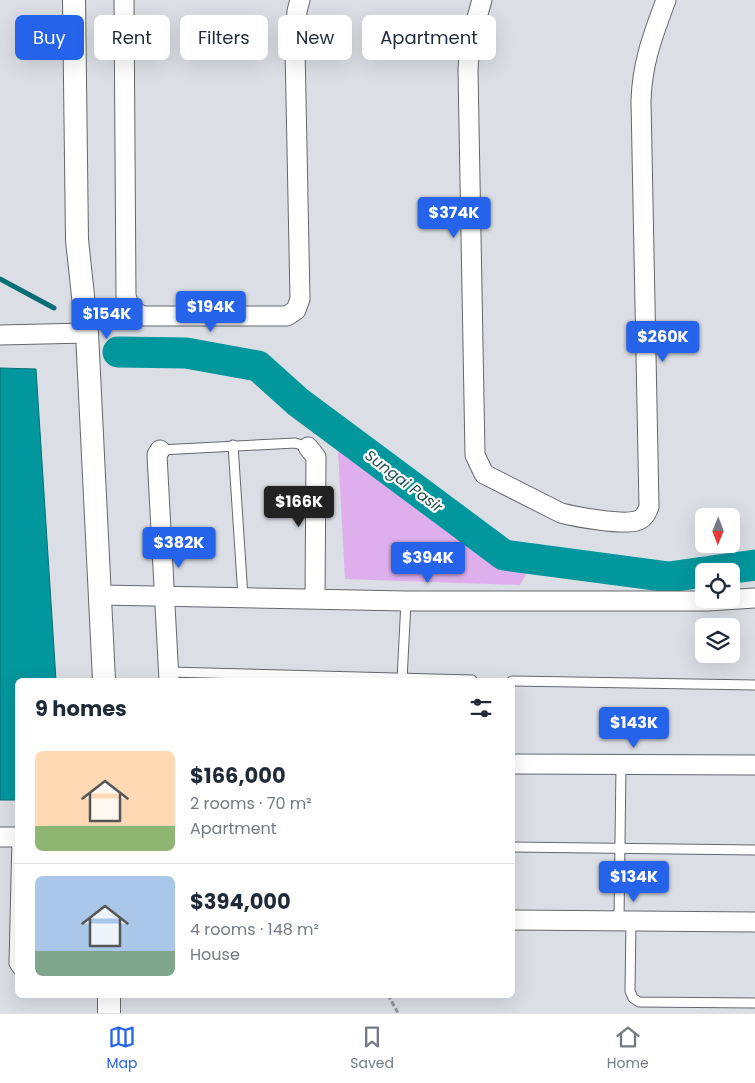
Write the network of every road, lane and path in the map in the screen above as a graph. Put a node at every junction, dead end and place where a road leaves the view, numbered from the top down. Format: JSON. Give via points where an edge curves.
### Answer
{"nodes":[{"id":1,"x":74,"y":0,"type":"edge"},
{"id":2,"x":124,"y":0,"type":"edge"},
{"id":3,"x":300,"y":0,"type":"edge"},
{"id":4,"x":482,"y":0,"type":"edge"},
{"id":5,"x":666,"y":0,"type":"edge"},
{"id":6,"x":88,"y":333,"type":"junction"},
{"id":7,"x":0,"y":335,"type":"edge"},
{"id":8,"x":234,"y":445,"type":"junction"},
{"id":9,"x":308,"y":447,"type":"joint"},
{"id":10,"x":160,"y":450,"type":"joint"},
{"id":11,"x":102,"y":595,"type":"junction"},
{"id":12,"x":243,"y":596,"type":"junction"},
{"id":13,"x":164,"y":597,"type":"junction"},
{"id":14,"x":315,"y":598,"type":"junction"},
{"id":15,"x":755,"y":598,"type":"edge"},
{"id":16,"x":406,"y":601,"type":"junction"},
{"id":17,"x":169,"y":676,"type":"edge"},
{"id":18,"x":104,"y":678,"type":"edge"},
{"id":19,"x":324,"y":678,"type":"edge"},
{"id":20,"x":402,"y":678,"type":"edge"},
{"id":21,"x":515,"y":681,"type":"edge"},
{"id":22,"x":755,"y":685,"type":"edge"},
{"id":23,"x":515,"y":764,"type":"edge"},
{"id":24,"x":621,"y":765,"type":"junction"},
{"id":25,"x":755,"y":766,"type":"edge"},
{"id":26,"x":11,"y":837,"type":"edge"},
{"id":27,"x":515,"y":847,"type":"edge"},
{"id":28,"x":620,"y":849,"type":"junction"},
{"id":29,"x":755,"y":850,"type":"edge"},
{"id":30,"x":625,"y":919,"type":"junction"},
{"id":31,"x":515,"y":920,"type":"edge"},
{"id":32,"x":755,"y":922,"type":"edge"},
{"id":33,"x":15,"y":966,"type":"edge"},
{"id":34,"x":109,"y":998,"type":"edge"},
{"id":35,"x":390,"y":998,"type":"edge"},
{"id":36,"x":755,"y":1003,"type":"edge"},
{"id":37,"x":109,"y":1013,"type":"edge"},
{"id":38,"x":398,"y":1013,"type":"edge"}],
"edges":[{"from":1,"to":6,"type":"street","via":[[77,240]]},
{"from":2,"to":3,"type":"street","via":[[126,296],[130,308],[142,316],[288,316],[296,310],[300,299],[295,48]]},
{"from":4,"to":5,"type":"street","via":[[470,42],[468,70],[475,455],[484,474],[561,513],[635,522],[645,516],[649,507],[642,73]]},
{"from":6,"to":7,"type":"street"},
{"from":6,"to":11,"type":"street"},
{"from":8,"to":9,"type":"lane","via":[[295,443]]},
{"from":8,"to":10,"type":"lane"},
{"from":8,"to":12,"type":"lane"},
{"from":9,"to":14,"type":"street","via":[[316,457]]},
{"from":10,"to":13,"type":"street","via":[[157,455]]},
{"from":11,"to":13,"type":"street"},
{"from":11,"to":18,"type":"street"},
{"from":12,"to":13,"type":"street"},
{"from":12,"to":14,"type":"street"},
{"from":13,"to":17,"type":"street"},
{"from":14,"to":16,"type":"street"},
{"from":15,"to":16,"type":"street","via":[[708,601]]},
{"from":16,"to":20,"type":"lane"},
{"from":17,"to":19,"type":"lane"},
{"from":21,"to":22,"type":"lane"},
{"from":23,"to":24,"type":"street"},
{"from":24,"to":25,"type":"street"},
{"from":24,"to":28,"type":"lane"},
{"from":26,"to":33,"type":"lane"},
{"from":27,"to":28,"type":"lane"},
{"from":28,"to":29,"type":"lane"},
{"from":28,"to":30,"type":"lane"},
{"from":30,"to":31,"type":"street"},
{"from":30,"to":32,"type":"street"},
{"from":30,"to":36,"type":"lane","via":[[630,991],[639,1002]]},
{"from":34,"to":37,"type":"street"},
{"from":35,"to":38,"type":"path"}]}
